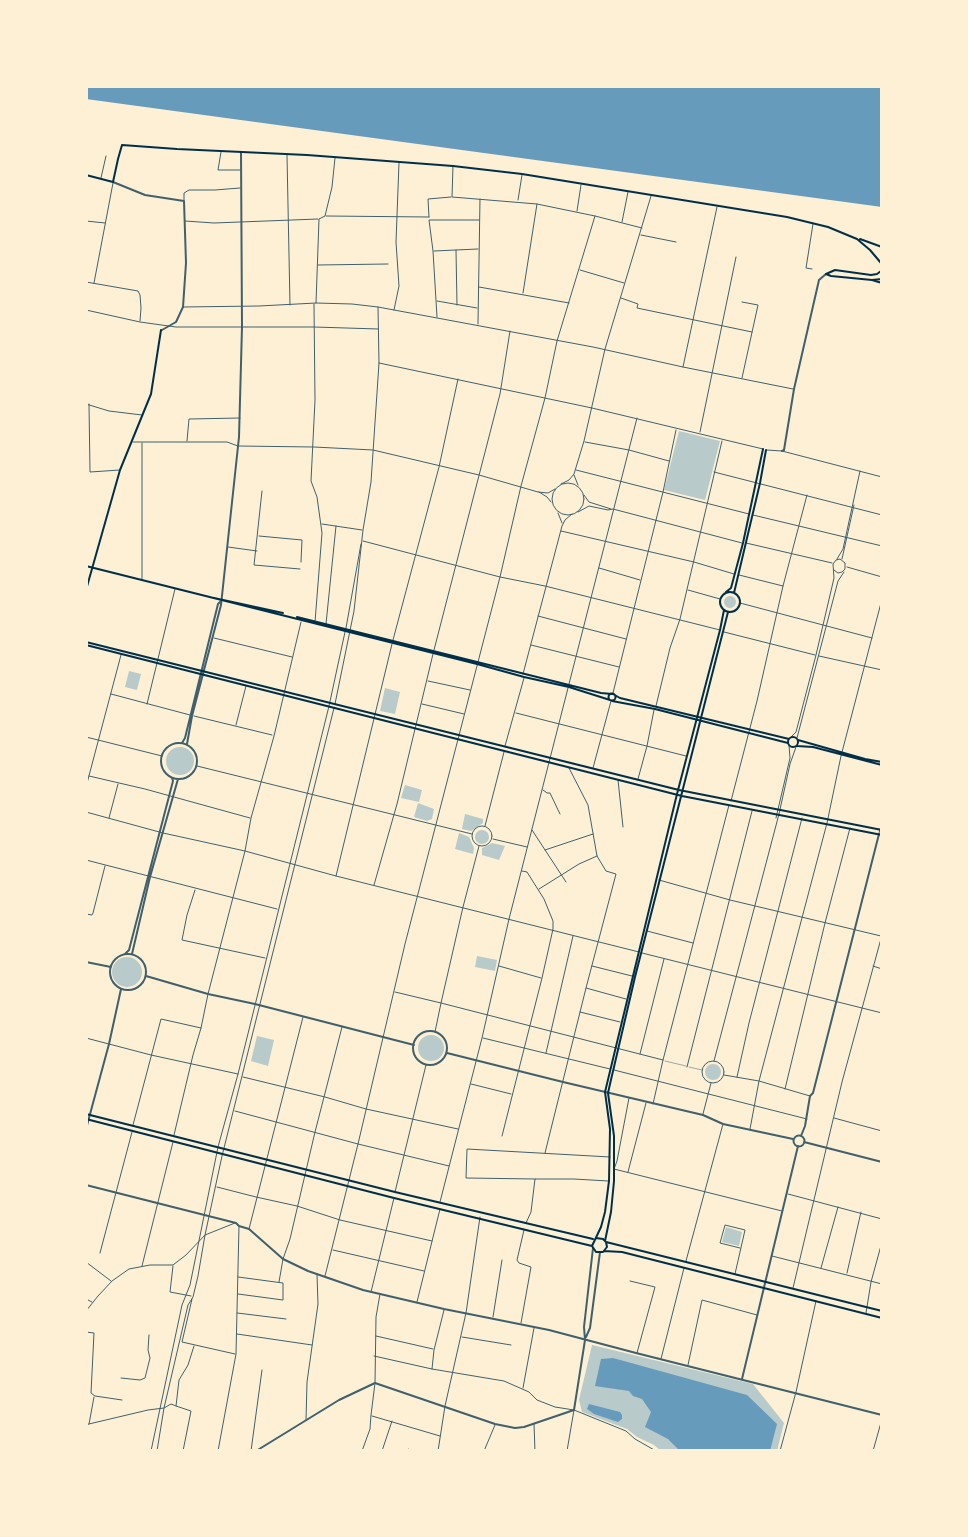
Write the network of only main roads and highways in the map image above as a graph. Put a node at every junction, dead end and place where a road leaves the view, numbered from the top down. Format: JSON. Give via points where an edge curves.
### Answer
{"nodes":[{"id":1,"x":87,"y":175,"type":"edge"},
{"id":2,"x":858,"y":239,"type":"junction"},
{"id":3,"x":882,"y":247,"type":"edge"},
{"id":4,"x":881,"y":263,"type":"edge"},
{"id":5,"x":881,"y":271,"type":"edge"},
{"id":6,"x":882,"y":279,"type":"edge"},
{"id":7,"x":872,"y":280,"type":"junction"},
{"id":8,"x":882,"y":283,"type":"edge"},
{"id":9,"x":161,"y":330,"type":"road end"},
{"id":10,"x":765,"y":449,"type":"road end"},
{"id":11,"x":86,"y":566,"type":"edge"},
{"id":12,"x":92,"y":568,"type":"junction"},
{"id":13,"x":736,"y":575,"type":"junction"},
{"id":14,"x":86,"y":590,"type":"edge"},
{"id":15,"x":726,"y":592,"type":"junction"},
{"id":16,"x":734,"y":593,"type":"junction"},
{"id":17,"x":220,"y":600,"type":"junction"},
{"id":18,"x":724,"y":610,"type":"junction"},
{"id":19,"x":728,"y":612,"type":"junction"},
{"id":20,"x":315,"y":622,"type":"junction"},
{"id":21,"x":722,"y":631,"type":"junction"},
{"id":22,"x":86,"y":642,"type":"edge"},
{"id":23,"x":86,"y":646,"type":"edge"},
{"id":24,"x":478,"y":663,"type":"junction"},
{"id":25,"x":202,"y":673,"type":"junction"},
{"id":26,"x":569,"y":686,"type":"junction"},
{"id":27,"x":613,"y":694,"type":"junction"},
{"id":28,"x":611,"y":701,"type":"junction"},
{"id":29,"x":699,"y":717,"type":"junction"},
{"id":30,"x":698,"y":721,"type":"junction"},
{"id":31,"x":790,"y":738,"type":"junction"},
{"id":32,"x":797,"y":739,"type":"junction"},
{"id":33,"x":789,"y":744,"type":"junction"},
{"id":34,"x":797,"y":746,"type":"junction"},
{"id":35,"x":842,"y":754,"type":"junction"},
{"id":36,"x":882,"y":764,"type":"edge"},
{"id":37,"x":678,"y":790,"type":"junction"},
{"id":38,"x":683,"y":791,"type":"junction"},
{"id":39,"x":677,"y":794,"type":"junction"},
{"id":40,"x":682,"y":796,"type":"junction"},
{"id":41,"x":778,"y":812,"type":"junction"},
{"id":42,"x":827,"y":821,"type":"junction"},
{"id":43,"x":881,"y":830,"type":"edge"},
{"id":44,"x":880,"y":834,"type":"edge"},
{"id":45,"x":658,"y":880,"type":"junction"},
{"id":46,"x":640,"y":952,"type":"junction"},
{"id":47,"x":617,"y":1048,"type":"junction"},
{"id":48,"x":606,"y":1093,"type":"junction"},
{"id":49,"x":86,"y":1114,"type":"edge"},
{"id":50,"x":88,"y":1120,"type":"edge"},
{"id":51,"x":596,"y":1239,"type":"junction"},
{"id":52,"x":606,"y":1241,"type":"junction"},
{"id":53,"x":593,"y":1247,"type":"junction"},
{"id":54,"x":604,"y":1250,"type":"junction"},
{"id":55,"x":882,"y":1311,"type":"edge"},
{"id":56,"x":882,"y":1318,"type":"edge"}],
"edges":[{"from":1,"to":2,"type":"main road","via":[[114,182],[122,145],[453,166],[522,174],[786,217]]},
{"from":2,"to":3,"type":"main road"},
{"from":2,"to":4,"type":"main road"},
{"from":5,"to":7,"type":"main road","via":[[871,275],[835,270],[826,274]]},
{"from":6,"to":7,"type":"main road"},
{"from":7,"to":8,"type":"main road"},
{"from":9,"to":12,"type":"main road","via":[[151,394],[120,470]]},
{"from":10,"to":13,"type":"main road"},
{"from":11,"to":12,"type":"main road"},
{"from":12,"to":14,"type":"main road"},
{"from":12,"to":17,"type":"main road"},
{"from":13,"to":15,"type":"main road"},
{"from":13,"to":16,"type":"main road"},
{"from":15,"to":16,"type":"main road"},
{"from":15,"to":18,"type":"main road","via":[[720,600]]},
{"from":16,"to":19,"type":"main road","via":[[740,603],[736,610]]},
{"from":17,"to":20,"type":"main road"},
{"from":17,"to":20,"type":"main road"},
{"from":18,"to":19,"type":"main road"},
{"from":18,"to":21,"type":"main road"},
{"from":19,"to":21,"type":"main road"},
{"from":20,"to":24,"type":"main road"},
{"from":21,"to":29,"type":"main road"},
{"from":22,"to":25,"type":"main road"},
{"from":23,"to":25,"type":"main road"},
{"from":24,"to":26,"type":"main road"},
{"from":24,"to":26,"type":"main road"},
{"from":25,"to":37,"type":"main road"},
{"from":25,"to":39,"type":"main road"},
{"from":26,"to":27,"type":"main road"},
{"from":26,"to":28,"type":"main road"},
{"from":27,"to":28,"type":"main road","via":[[609,696]]},
{"from":27,"to":28,"type":"main road","via":[[616,698]]},
{"from":27,"to":29,"type":"main road"},
{"from":28,"to":30,"type":"main road"},
{"from":29,"to":30,"type":"main road"},
{"from":29,"to":31,"type":"main road"},
{"from":30,"to":33,"type":"main road"},
{"from":30,"to":37,"type":"main road"},
{"from":30,"to":38,"type":"main road"},
{"from":31,"to":32,"type":"main road"},
{"from":31,"to":33,"type":"main road"},
{"from":32,"to":34,"type":"main road"},
{"from":32,"to":35,"type":"main road"},
{"from":33,"to":34,"type":"main road"},
{"from":34,"to":35,"type":"main road"},
{"from":35,"to":36,"type":"main road"},
{"from":37,"to":38,"type":"main road"},
{"from":37,"to":39,"type":"main road"},
{"from":38,"to":40,"type":"main road"},
{"from":38,"to":41,"type":"main road"},
{"from":39,"to":40,"type":"main road"},
{"from":39,"to":45,"type":"main road"},
{"from":40,"to":41,"type":"main road"},
{"from":40,"to":45,"type":"main road"},
{"from":41,"to":42,"type":"main road"},
{"from":41,"to":42,"type":"main road"},
{"from":42,"to":43,"type":"main road"},
{"from":42,"to":44,"type":"main road"},
{"from":45,"to":46,"type":"main road"},
{"from":45,"to":46,"type":"main road"},
{"from":46,"to":47,"type":"main road"},
{"from":46,"to":47,"type":"main road"},
{"from":47,"to":48,"type":"main road"},
{"from":48,"to":51,"type":"main road","via":[[610,1128],[609,1181],[605,1212]]},
{"from":48,"to":52,"type":"main road","via":[[613,1126],[614,1170]]},
{"from":49,"to":51,"type":"main road"},
{"from":50,"to":53,"type":"main road"},
{"from":51,"to":52,"type":"main road"},
{"from":51,"to":53,"type":"main road"},
{"from":52,"to":54,"type":"main road"},
{"from":52,"to":55,"type":"main road"},
{"from":53,"to":54,"type":"main road","via":[[596,1252]]},
{"from":54,"to":56,"type":"main road"}]}
